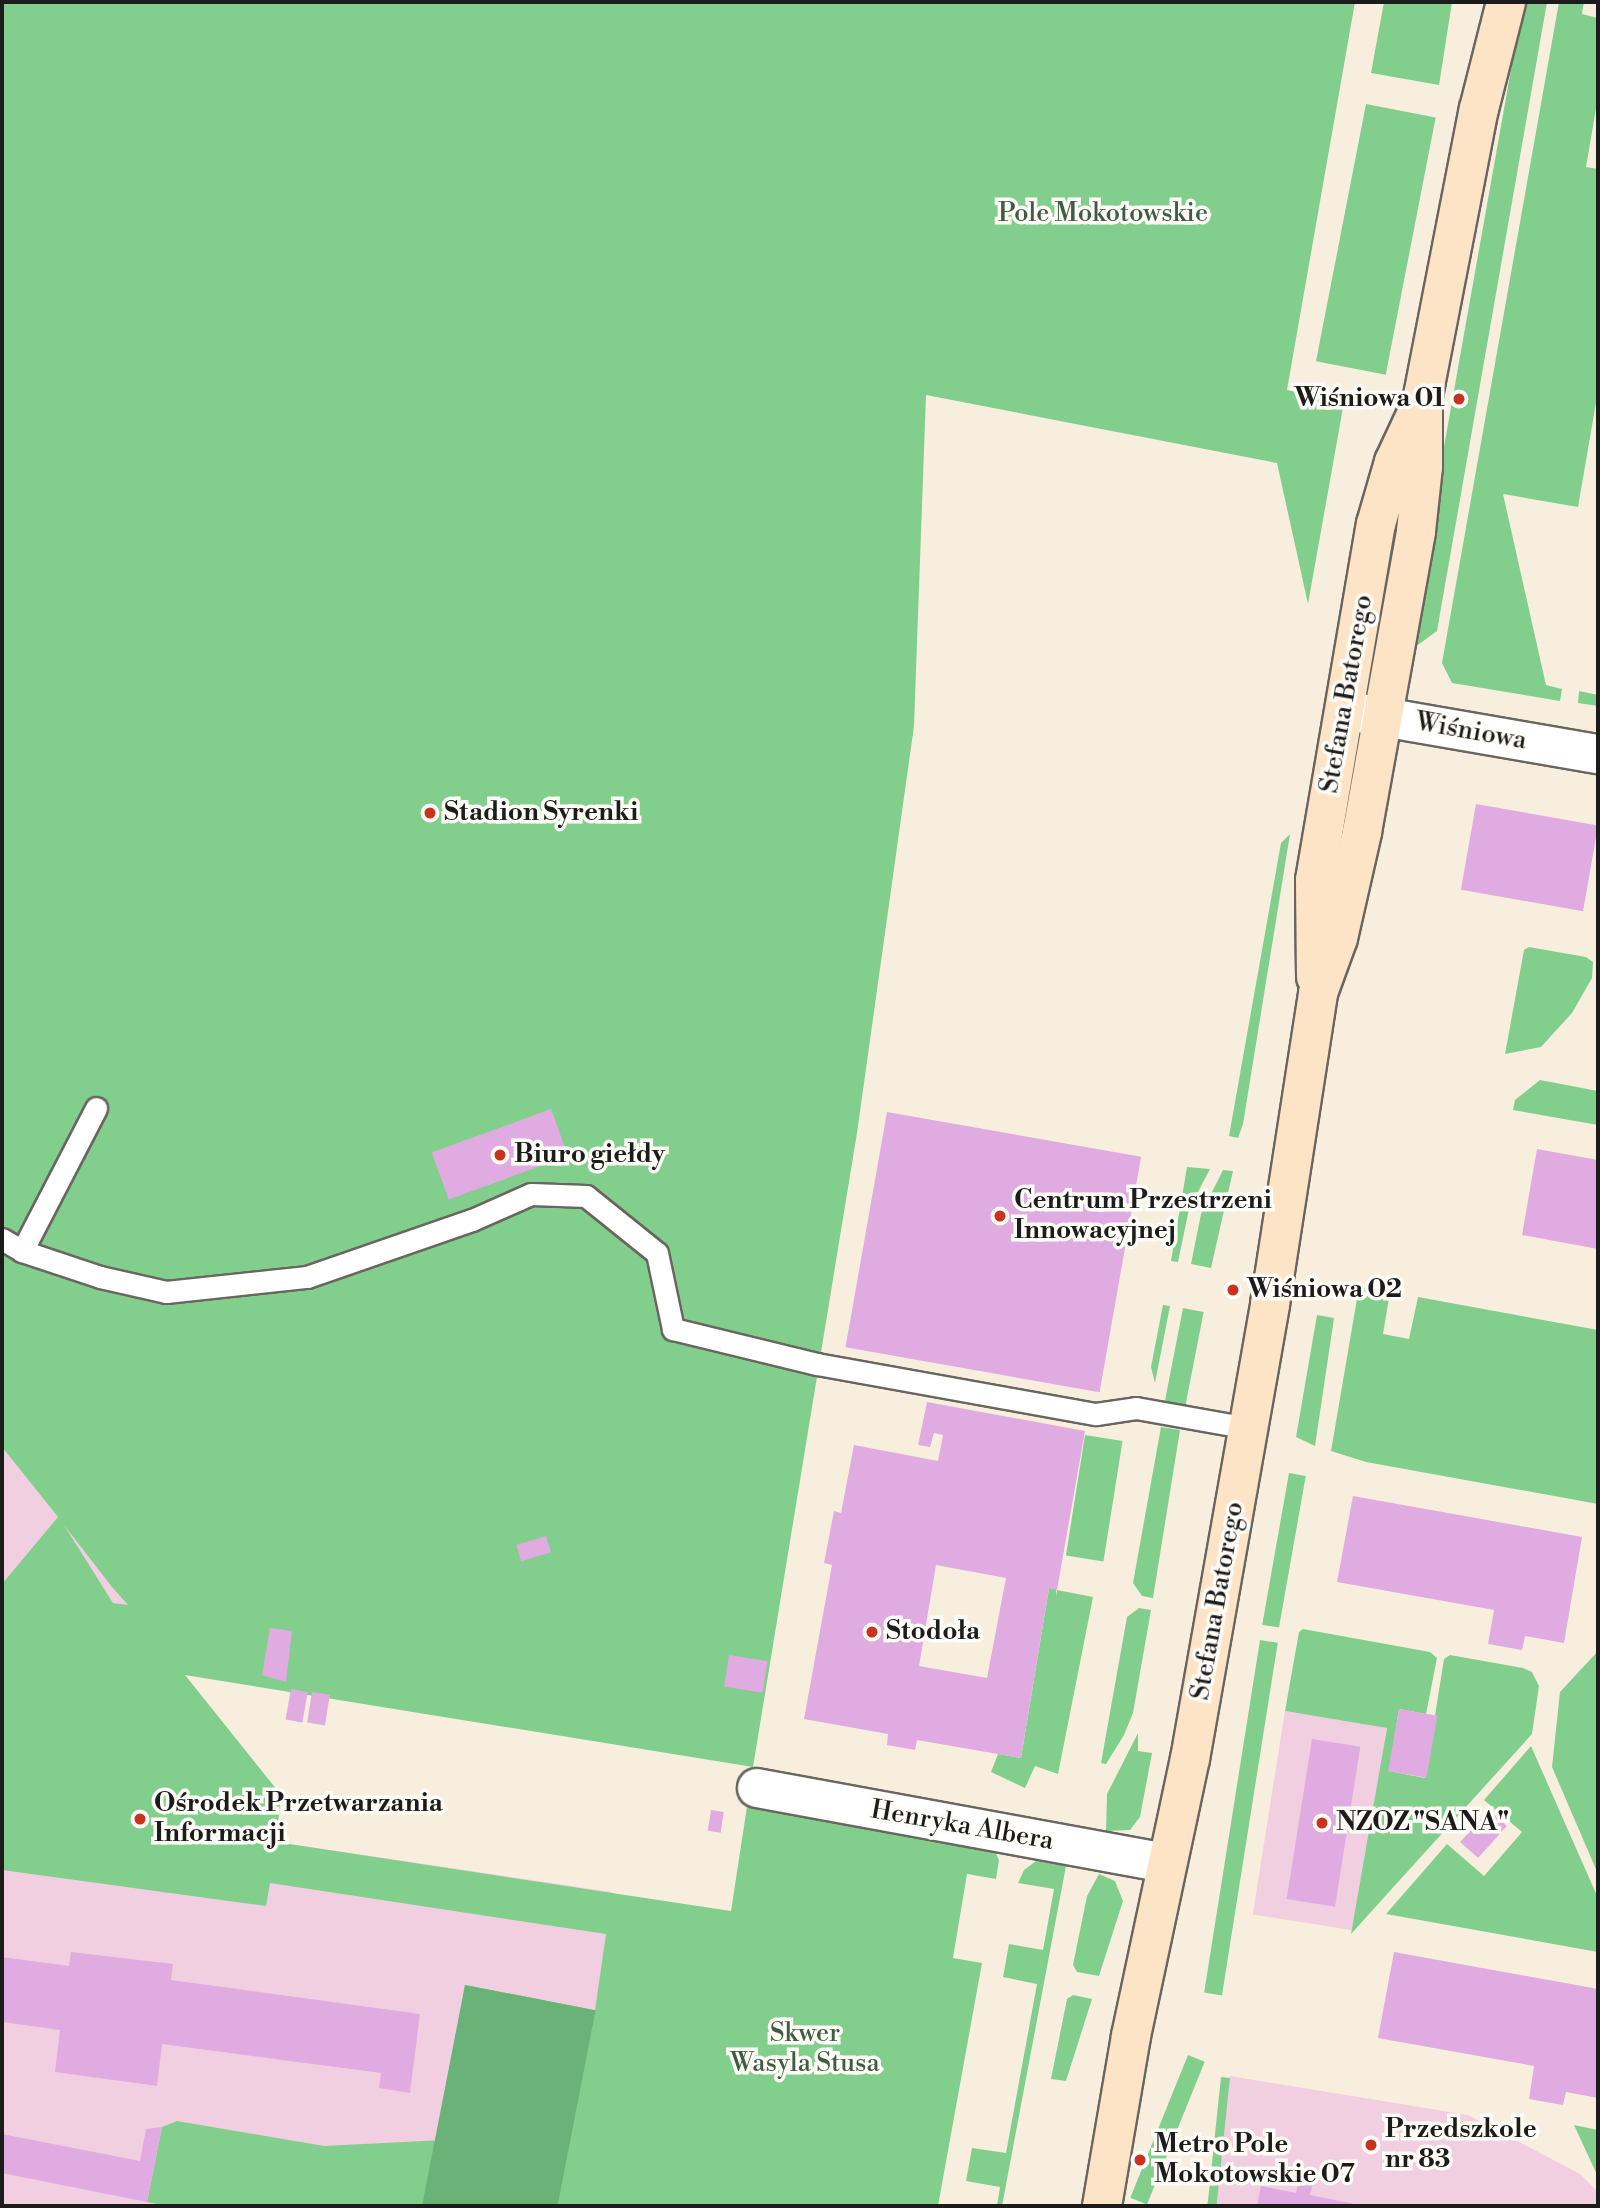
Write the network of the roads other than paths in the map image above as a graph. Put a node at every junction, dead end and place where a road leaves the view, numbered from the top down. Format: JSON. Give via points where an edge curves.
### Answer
{"nodes":[{"id":1,"x":1485,"y":2,"type":"edge"},
{"id":2,"x":1506,"y":2,"type":"edge"},
{"id":3,"x":1479,"y":109,"type":"junction"},
{"id":4,"x":1422,"y":404,"type":"junction"},
{"id":5,"x":1344,"y":711,"type":"junction"},
{"id":6,"x":1383,"y":716,"type":"junction"},
{"id":7,"x":1598,"y":754,"type":"edge"},
{"id":8,"x":1318,"y":993,"type":"junction"},
{"id":9,"x":96,"y":1108,"type":"dead end"},
{"id":10,"x":2,"y":1239,"type":"edge"},
{"id":11,"x":22,"y":1251,"type":"junction"},
{"id":12,"x":1248,"y":1428,"type":"junction"},
{"id":13,"x":757,"y":1788,"type":"dead end"},
{"id":14,"x":1166,"y":1863,"type":"junction"},
{"id":15,"x":1102,"y":2206,"type":"edge"}],
"edges":[{"from":1,"to":3,"type":"street","name":"Stefana Batorego"},
{"from":2,"to":3,"type":"street","name":"Stefana Batorego"},
{"from":3,"to":4,"type":"street","name":"Stefana Batorego"},
{"from":4,"to":5,"type":"street","name":"Stefana Batorego","via":[[1394,462],[1376,524]]},
{"from":4,"to":6,"type":"street","name":"Stefana Batorego","via":[[1423,467],[1416,531]]},
{"from":5,"to":6,"type":"street","name":"Wiśniowa"},
{"from":5,"to":8,"type":"street","name":"Stefana Batorego","via":[[1315,880]]},
{"from":6,"to":7,"type":"street","name":"Wiśniowa"},
{"from":6,"to":8,"type":"street","name":"Stefana Batorego","via":[[1353,882]]},
{"from":8,"to":12,"type":"street","name":"Stefana Batorego"},
{"from":9,"to":11,"type":"lane"},
{"from":10,"to":11,"type":"lane"},
{"from":11,"to":12,"type":"lane","via":[[166,1292],[307,1277],[472,1220],[531,1194],[586,1196],[657,1253],[673,1329],[817,1364],[1096,1414],[1136,1408]]},
{"from":12,"to":14,"type":"street","name":"Stefana Batorego","via":[[1191,1759]]},
{"from":13,"to":14,"type":"street","name":"Henryka Albera"},
{"from":14,"to":15,"type":"street","name":"Stefana Batorego"}]}
